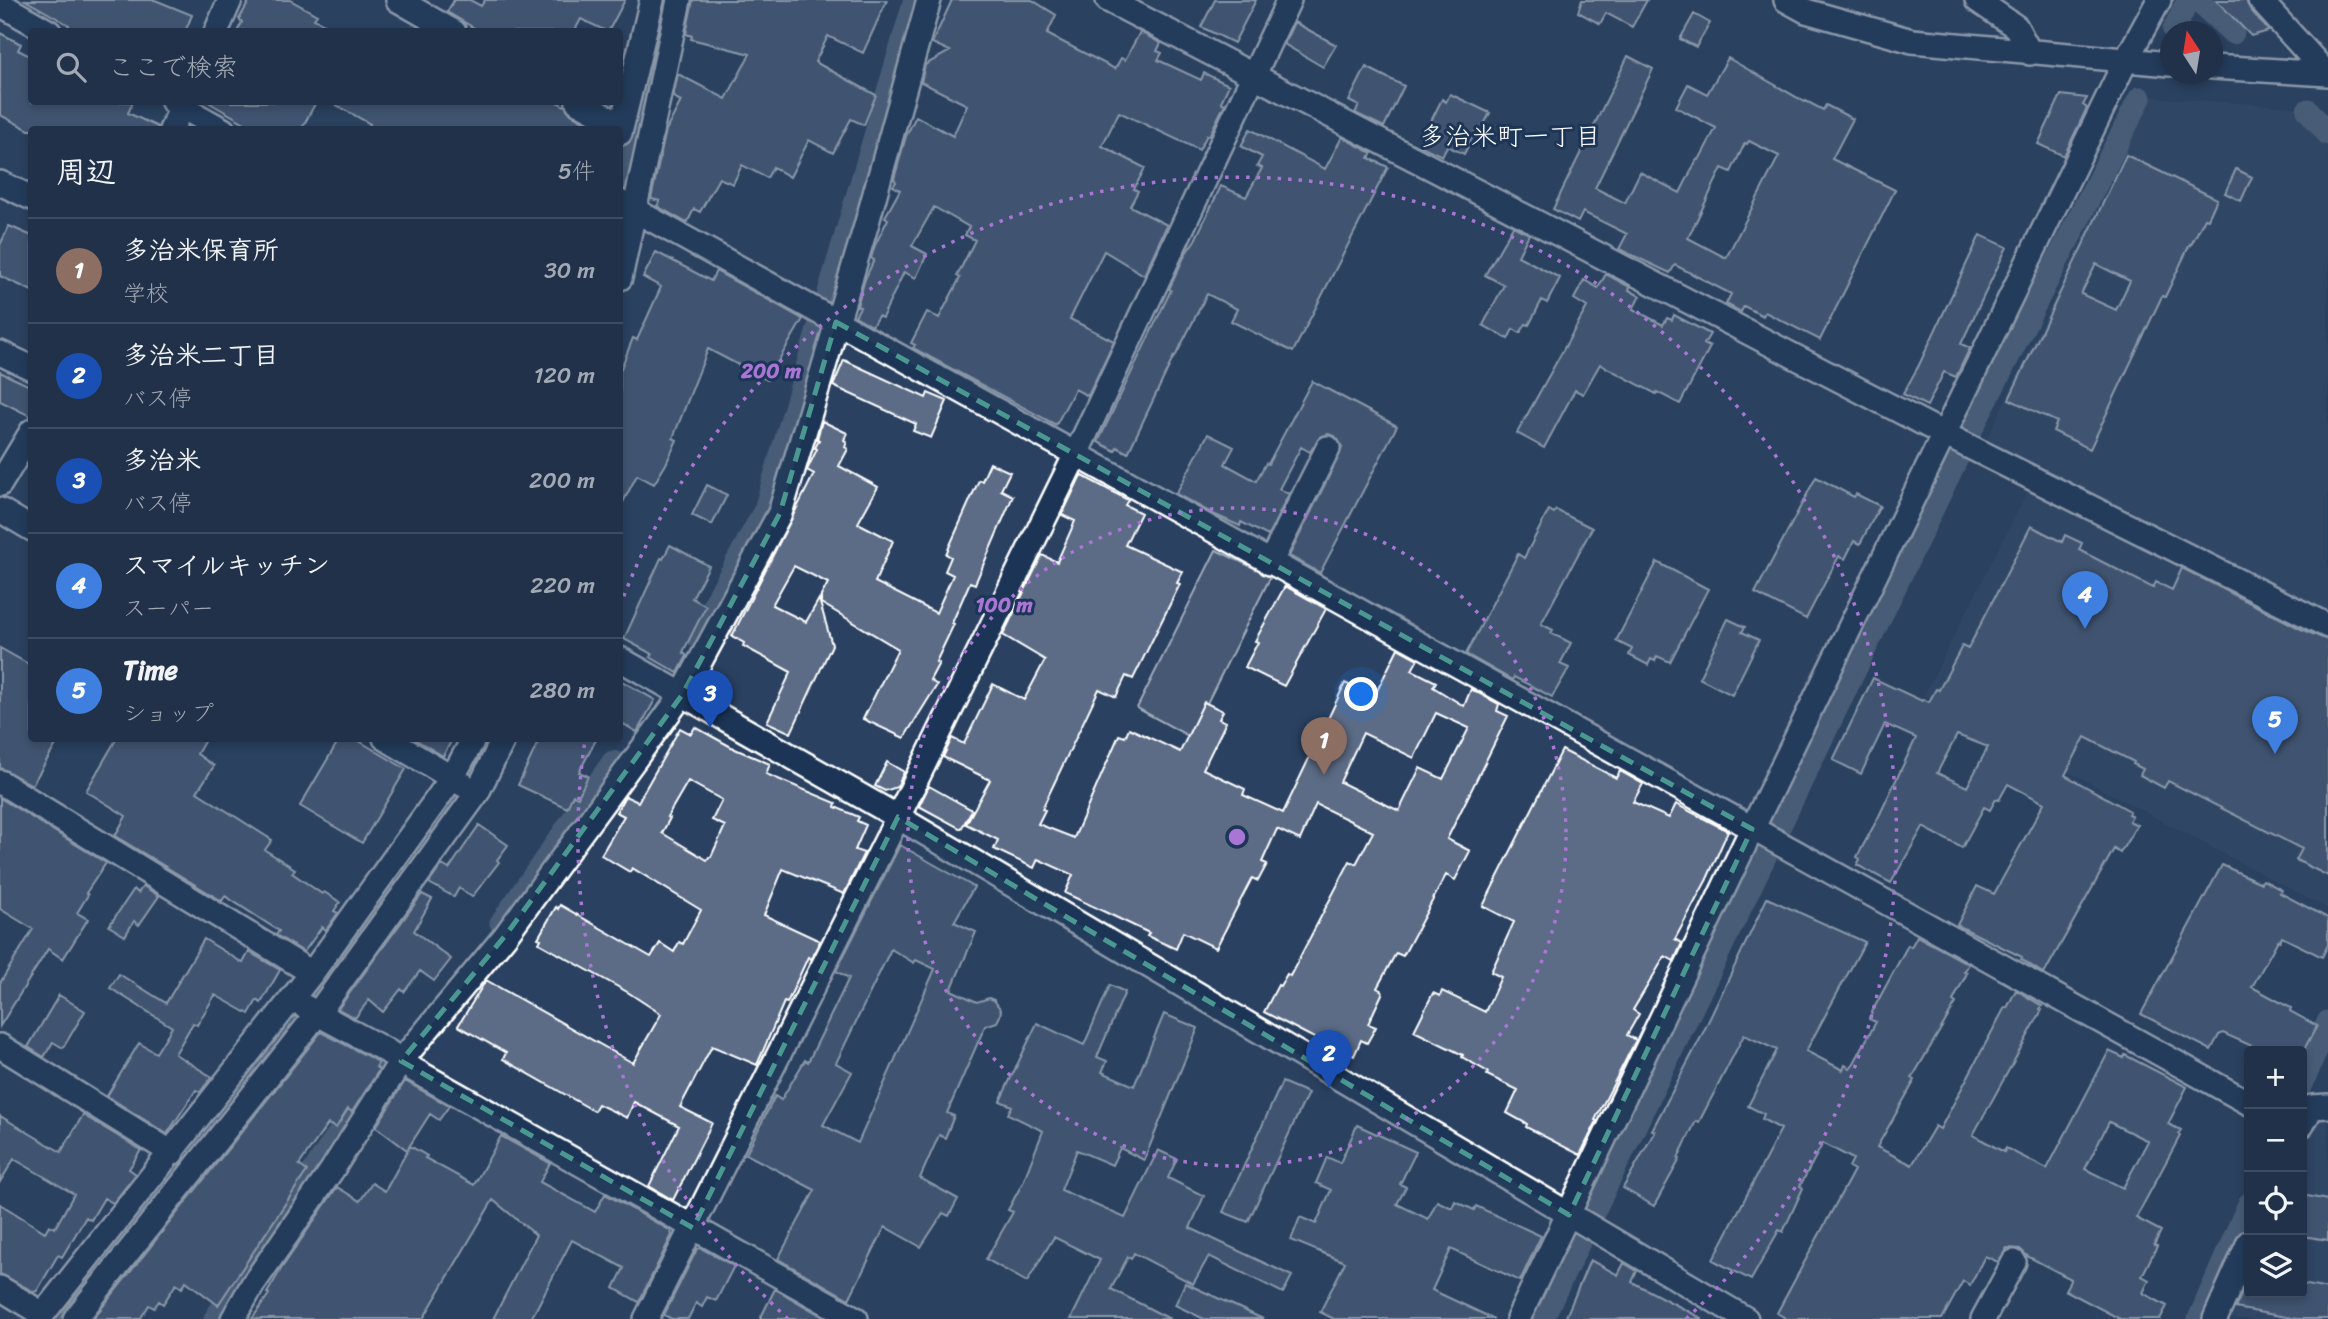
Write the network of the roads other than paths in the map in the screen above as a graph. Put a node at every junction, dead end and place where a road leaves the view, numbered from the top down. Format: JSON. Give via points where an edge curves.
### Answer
{"nodes":[{"id":1,"x":230,"y":0,"type":"edge"},
{"id":2,"x":398,"y":0,"type":"edge"},
{"id":3,"x":652,"y":0,"type":"edge"},
{"id":4,"x":679,"y":0,"type":"edge"},
{"id":5,"x":929,"y":0,"type":"edge"},
{"id":6,"x":1108,"y":0,"type":"edge"},
{"id":7,"x":1289,"y":0,"type":"edge"},
{"id":8,"x":1786,"y":0,"type":"edge"},
{"id":9,"x":1977,"y":0,"type":"edge"},
{"id":10,"x":2260,"y":0,"type":"edge"},
{"id":11,"x":2158,"y":1,"type":"edge"},
{"id":12,"x":0,"y":4,"type":"edge"},
{"id":13,"x":42,"y":28,"type":"edge"},
{"id":14,"x":218,"y":28,"type":"edge"},
{"id":15,"x":447,"y":28,"type":"edge"},
{"id":16,"x":2030,"y":53,"type":"junction"},
{"id":17,"x":2125,"y":62,"type":"junction"},
{"id":18,"x":2160,"y":64,"type":"edge"},
{"id":19,"x":2223,"y":68,"type":"edge"},
{"id":20,"x":2328,"y":74,"type":"edge"},
{"id":21,"x":1254,"y":76,"type":"junction"},
{"id":22,"x":178,"y":105,"type":"edge"},
{"id":23,"x":182,"y":105,"type":"edge"},
{"id":24,"x":583,"y":105,"type":"edge"},
{"id":25,"x":172,"y":126,"type":"edge"},
{"id":26,"x":216,"y":126,"type":"edge"},
{"id":27,"x":615,"y":126,"type":"edge"},
{"id":28,"x":621,"y":126,"type":"edge"},
{"id":29,"x":0,"y":183,"type":"edge"},
{"id":30,"x":28,"y":196,"type":"edge"},
{"id":31,"x":627,"y":206,"type":"edge"},
{"id":32,"x":623,"y":247,"type":"edge"},
{"id":33,"x":836,"y":322,"type":"junction"},
{"id":34,"x":0,"y":354,"type":"edge"},
{"id":35,"x":28,"y":366,"type":"edge"},
{"id":36,"x":28,"y":438,"type":"edge"},
{"id":37,"x":1957,"y":440,"type":"junction"},
{"id":38,"x":1328,"y":448,"type":"dead end"},
{"id":39,"x":1076,"y":454,"type":"junction"},
{"id":40,"x":0,"y":484,"type":"edge"},
{"id":41,"x":0,"y":510,"type":"edge"},
{"id":42,"x":28,"y":527,"type":"edge"},
{"id":43,"x":1270,"y":563,"type":"junction"},
{"id":44,"x":2328,"y":626,"type":"edge"},
{"id":45,"x":623,"y":661,"type":"edge"},
{"id":46,"x":682,"y":695,"type":"junction"},
{"id":47,"x":392,"y":742,"type":"edge"},
{"id":48,"x":473,"y":742,"type":"edge"},
{"id":49,"x":500,"y":742,"type":"edge"},
{"id":50,"x":0,"y":782,"type":"edge"},
{"id":51,"x":464,"y":785,"type":"junction"},
{"id":52,"x":898,"y":817,"type":"junction"},
{"id":53,"x":1765,"y":836,"type":"junction"},
{"id":54,"x":312,"y":973,"type":"junction"},
{"id":55,"x":304,"y":1007,"type":"junction"},
{"id":56,"x":0,"y":1046,"type":"edge"},
{"id":57,"x":401,"y":1061,"type":"junction"},
{"id":58,"x":2244,"y":1100,"type":"edge"},
{"id":59,"x":2328,"y":1106,"type":"edge"},
{"id":60,"x":2307,"y":1116,"type":"edge"},
{"id":61,"x":172,"y":1153,"type":"junction"},
{"id":62,"x":1580,"y":1221,"type":"junction"},
{"id":63,"x":693,"y":1228,"type":"junction"},
{"id":64,"x":2244,"y":1253,"type":"edge"},
{"id":65,"x":2014,"y":1262,"type":"dead end"},
{"id":66,"x":0,"y":1288,"type":"edge"},
{"id":67,"x":41,"y":1317,"type":"edge"},
{"id":68,"x":75,"y":1319,"type":"edge"},
{"id":69,"x":233,"y":1319,"type":"edge"},
{"id":70,"x":646,"y":1319,"type":"edge"},
{"id":71,"x":856,"y":1319,"type":"edge"},
{"id":72,"x":1518,"y":1319,"type":"edge"},
{"id":73,"x":1746,"y":1319,"type":"edge"},
{"id":74,"x":1983,"y":1319,"type":"edge"},
{"id":75,"x":2215,"y":1319,"type":"edge"}],
"edges":[{"from":1,"to":14,"type":"street"},
{"from":2,"to":15,"type":"street"},
{"from":3,"to":28,"type":"street"},
{"from":4,"to":31,"type":"street"},
{"from":5,"to":33,"type":"street"},
{"from":6,"to":21,"type":"street"},
{"from":7,"to":21,"type":"street"},
{"from":8,"to":16,"type":"street","via":[[1806,11],[1912,41]]},
{"from":9,"to":16,"type":"street","via":[[2016,27]]},
{"from":10,"to":20,"type":"street"},
{"from":11,"to":17,"type":"street"},
{"from":12,"to":13,"type":"street"},
{"from":16,"to":17,"type":"street"},
{"from":17,"to":18,"type":"street"},
{"from":17,"to":37,"type":"street"},
{"from":19,"to":20,"type":"street"},
{"from":21,"to":37,"type":"street"},
{"from":21,"to":39,"type":"street"},
{"from":22,"to":25,"type":"street"},
{"from":23,"to":26,"type":"street"},
{"from":24,"to":27,"type":"street"},
{"from":29,"to":30,"type":"street"},
{"from":31,"to":32,"type":"street"},
{"from":31,"to":33,"type":"street"},
{"from":33,"to":39,"type":"street"},
{"from":33,"to":46,"type":"street","via":[[780,513]]},
{"from":34,"to":35,"type":"street"},
{"from":36,"to":40,"type":"street"},
{"from":37,"to":44,"type":"street"},
{"from":37,"to":53,"type":"street"},
{"from":38,"to":43,"type":"street"},
{"from":39,"to":43,"type":"street"},
{"from":39,"to":52,"type":"street"},
{"from":41,"to":42,"type":"street"},
{"from":43,"to":53,"type":"street"},
{"from":45,"to":46,"type":"street"},
{"from":46,"to":52,"type":"street"},
{"from":46,"to":57,"type":"street","via":[[505,936]]},
{"from":47,"to":51,"type":"street"},
{"from":48,"to":51,"type":"street"},
{"from":49,"to":51,"type":"street"},
{"from":50,"to":54,"type":"street"},
{"from":51,"to":54,"type":"street"},
{"from":51,"to":55,"type":"street"},
{"from":52,"to":62,"type":"street"},
{"from":52,"to":63,"type":"street"},
{"from":53,"to":58,"type":"street"},
{"from":53,"to":62,"type":"street"},
{"from":54,"to":55,"type":"street"},
{"from":55,"to":57,"type":"street"},
{"from":55,"to":61,"type":"street"},
{"from":55,"to":68,"type":"street"},
{"from":56,"to":61,"type":"street"},
{"from":57,"to":63,"type":"street"},
{"from":57,"to":69,"type":"street"},
{"from":59,"to":60,"type":"street","via":[[2312,1107]]},
{"from":61,"to":67,"type":"street"},
{"from":62,"to":72,"type":"street"},
{"from":62,"to":73,"type":"street"},
{"from":63,"to":70,"type":"street"},
{"from":63,"to":71,"type":"street"},
{"from":64,"to":75,"type":"street"},
{"from":65,"to":74,"type":"street"},
{"from":66,"to":67,"type":"street"}]}
